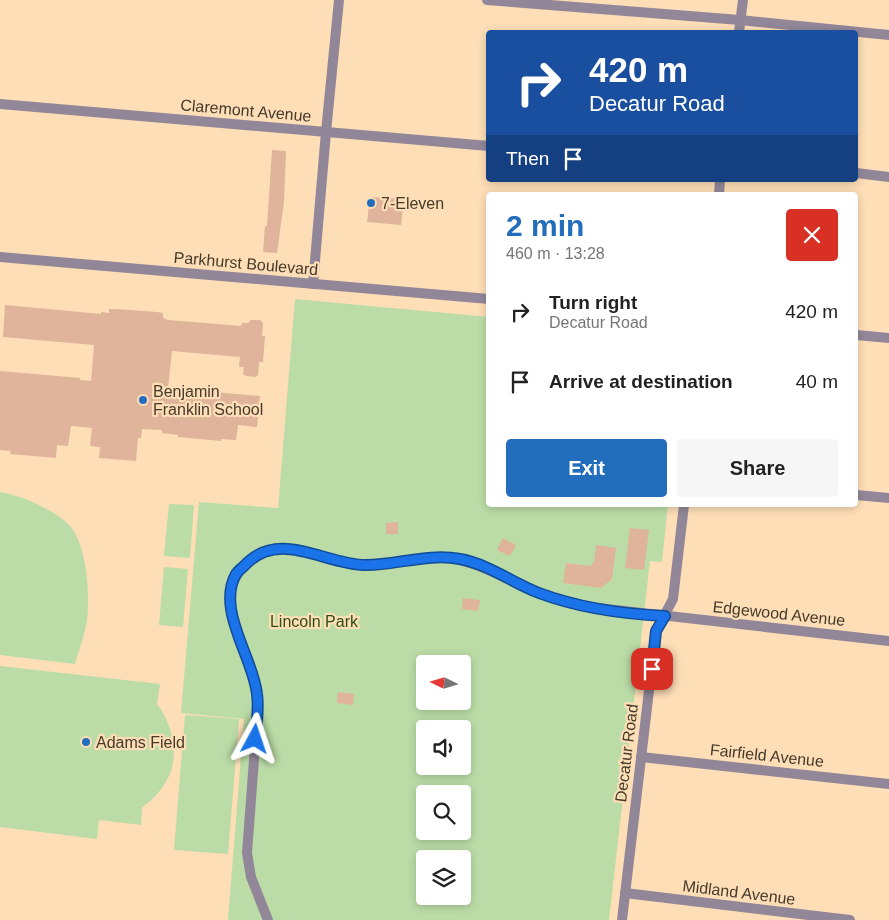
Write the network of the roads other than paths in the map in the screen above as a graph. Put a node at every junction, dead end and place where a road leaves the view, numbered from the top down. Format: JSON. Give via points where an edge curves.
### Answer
{"nodes":[{"id":1,"x":339,"y":0,"type":"edge"},
{"id":2,"x":487,"y":0,"type":"edge"},
{"id":3,"x":742,"y":0,"type":"edge"},
{"id":4,"x":740,"y":20,"type":"junction"},
{"id":5,"x":739,"y":30,"type":"edge"},
{"id":6,"x":839,"y":30,"type":"edge"},
{"id":7,"x":858,"y":32,"type":"edge"},
{"id":8,"x":889,"y":35,"type":"edge"},
{"id":9,"x":0,"y":104,"type":"edge"},
{"id":10,"x":326,"y":132,"type":"junction"},
{"id":11,"x":486,"y":146,"type":"edge"},
{"id":12,"x":858,"y":173,"type":"edge"},
{"id":13,"x":889,"y":177,"type":"edge"},
{"id":14,"x":0,"y":257,"type":"edge"},
{"id":15,"x":313,"y":284,"type":"junction"},
{"id":16,"x":486,"y":299,"type":"edge"},
{"id":17,"x":858,"y":334,"type":"edge"},
{"id":18,"x":889,"y":338,"type":"edge"},
{"id":19,"x":858,"y":495,"type":"edge"},
{"id":20,"x":889,"y":498,"type":"edge"},
{"id":21,"x":684,"y":507,"type":"edge"},
{"id":22,"x":665,"y":616,"type":"junction"},
{"id":23,"x":889,"y":641,"type":"edge"},
{"id":24,"x":641,"y":757,"type":"junction"},
{"id":25,"x":889,"y":784,"type":"edge"},
{"id":26,"x":625,"y":893,"type":"junction"},
{"id":27,"x":268,"y":920,"type":"edge"},
{"id":28,"x":622,"y":920,"type":"edge"},
{"id":29,"x":850,"y":920,"type":"edge"}],
"edges":[{"from":1,"to":10,"type":"street"},
{"from":2,"to":4,"type":"street"},
{"from":3,"to":4,"type":"street"},
{"from":4,"to":5,"type":"street"},
{"from":4,"to":6,"type":"street"},
{"from":7,"to":8,"type":"street"},
{"from":9,"to":10,"type":"street","name":"Claremont Avenue"},
{"from":10,"to":11,"type":"street","name":"Claremont Avenue"},
{"from":10,"to":15,"type":"street"},
{"from":12,"to":13,"type":"street"},
{"from":14,"to":15,"type":"street","name":"Parkhurst Boulevard"},
{"from":15,"to":16,"type":"street","name":"Parkhurst Boulevard"},
{"from":17,"to":18,"type":"street"},
{"from":19,"to":20,"type":"street"},
{"from":21,"to":22,"type":"street","name":"Decatur Road","via":[[673,599]]},
{"from":22,"to":23,"type":"street","name":"Edgewood Avenue"},
{"from":22,"to":24,"type":"street","name":"Decatur Road","via":[[656,631]]},
{"from":22,"to":27,"type":"street","name":"Edgewood Avenue","via":[[562,601],[473,562],[449,557],[364,565],[292,549],[264,551],[252,557],[236,574],[230,594],[234,622],[258,694],[247,853],[251,877]]},
{"from":24,"to":25,"type":"street","name":"Fairfield Avenue"},
{"from":24,"to":26,"type":"street","name":"Decatur Road"},
{"from":26,"to":28,"type":"street","name":"Decatur Road"},
{"from":26,"to":29,"type":"street","name":"Midland Avenue"}]}
